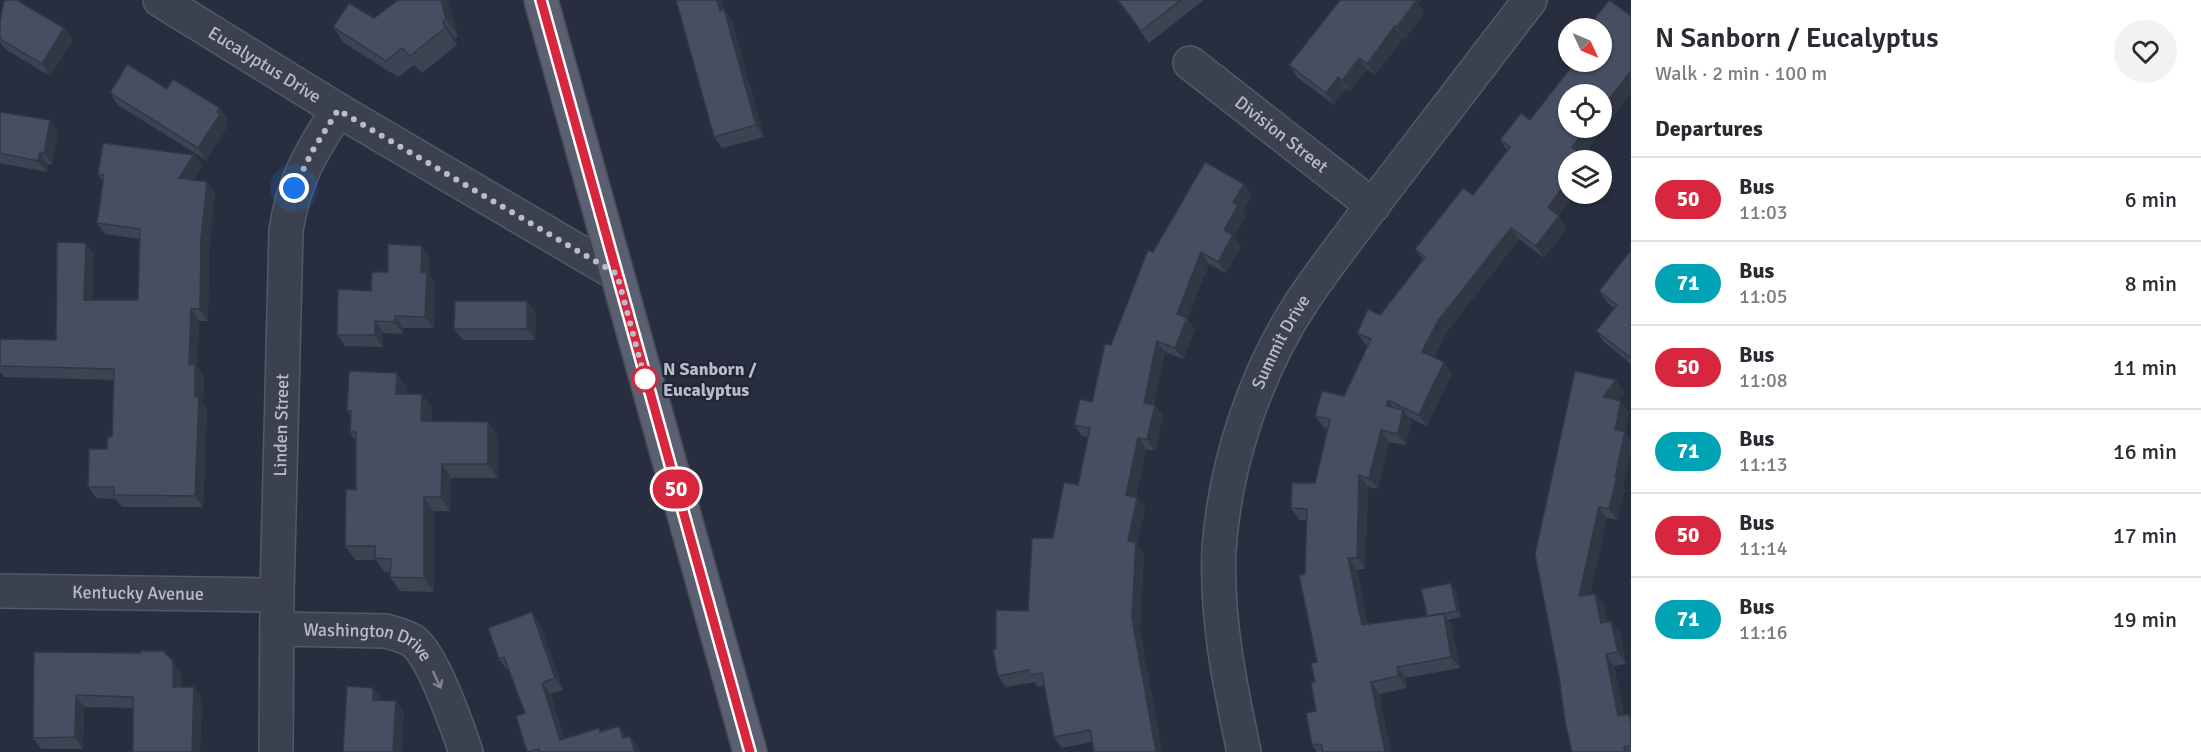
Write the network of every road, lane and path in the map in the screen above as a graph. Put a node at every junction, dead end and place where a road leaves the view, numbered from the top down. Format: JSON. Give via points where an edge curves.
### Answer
{"nodes":[{"id":1,"x":160,"y":0,"type":"edge"},
{"id":2,"x":541,"y":0,"type":"edge"},
{"id":3,"x":1530,"y":0,"type":"edge"},
{"id":4,"x":1190,"y":63,"type":"dead end"},
{"id":5,"x":338,"y":110,"type":"junction"},
{"id":6,"x":1373,"y":206,"type":"junction"},
{"id":7,"x":617,"y":274,"type":"junction"},
{"id":8,"x":0,"y":591,"type":"edge"},
{"id":9,"x":277,"y":595,"type":"junction"},
{"id":10,"x":277,"y":628,"type":"junction"},
{"id":11,"x":276,"y":752,"type":"edge"},
{"id":12,"x":466,"y":752,"type":"edge"},
{"id":13,"x":750,"y":752,"type":"edge"},
{"id":14,"x":1244,"y":752,"type":"edge"}],
"edges":[{"from":1,"to":5,"type":"street","name":"Eucalyptus Drive"},
{"from":2,"to":7,"type":"main road"},
{"from":3,"to":6,"type":"street","name":"Summit Drive"},
{"from":4,"to":6,"type":"street","name":"Division Street"},
{"from":5,"to":7,"type":"street","name":"Eucalyptus Drive"},
{"from":5,"to":9,"type":"street","name":"Linden Street","via":[[302,170],[286,231]]},
{"from":6,"to":14,"type":"street","name":"Summit Drive","via":[[1285,330],[1236,448],[1222,521],[1219,585],[1226,662]]},
{"from":7,"to":13,"type":"main road"},
{"from":8,"to":9,"type":"street","name":"Kentucky Avenue"},
{"from":9,"to":10,"type":"street","name":"Linden Street"},
{"from":10,"to":11,"type":"street","name":"Linden Street"},
{"from":10,"to":12,"type":"street","name":"Washington Drive","one_way":true,"via":[[386,631],[413,642],[424,652]]}]}
